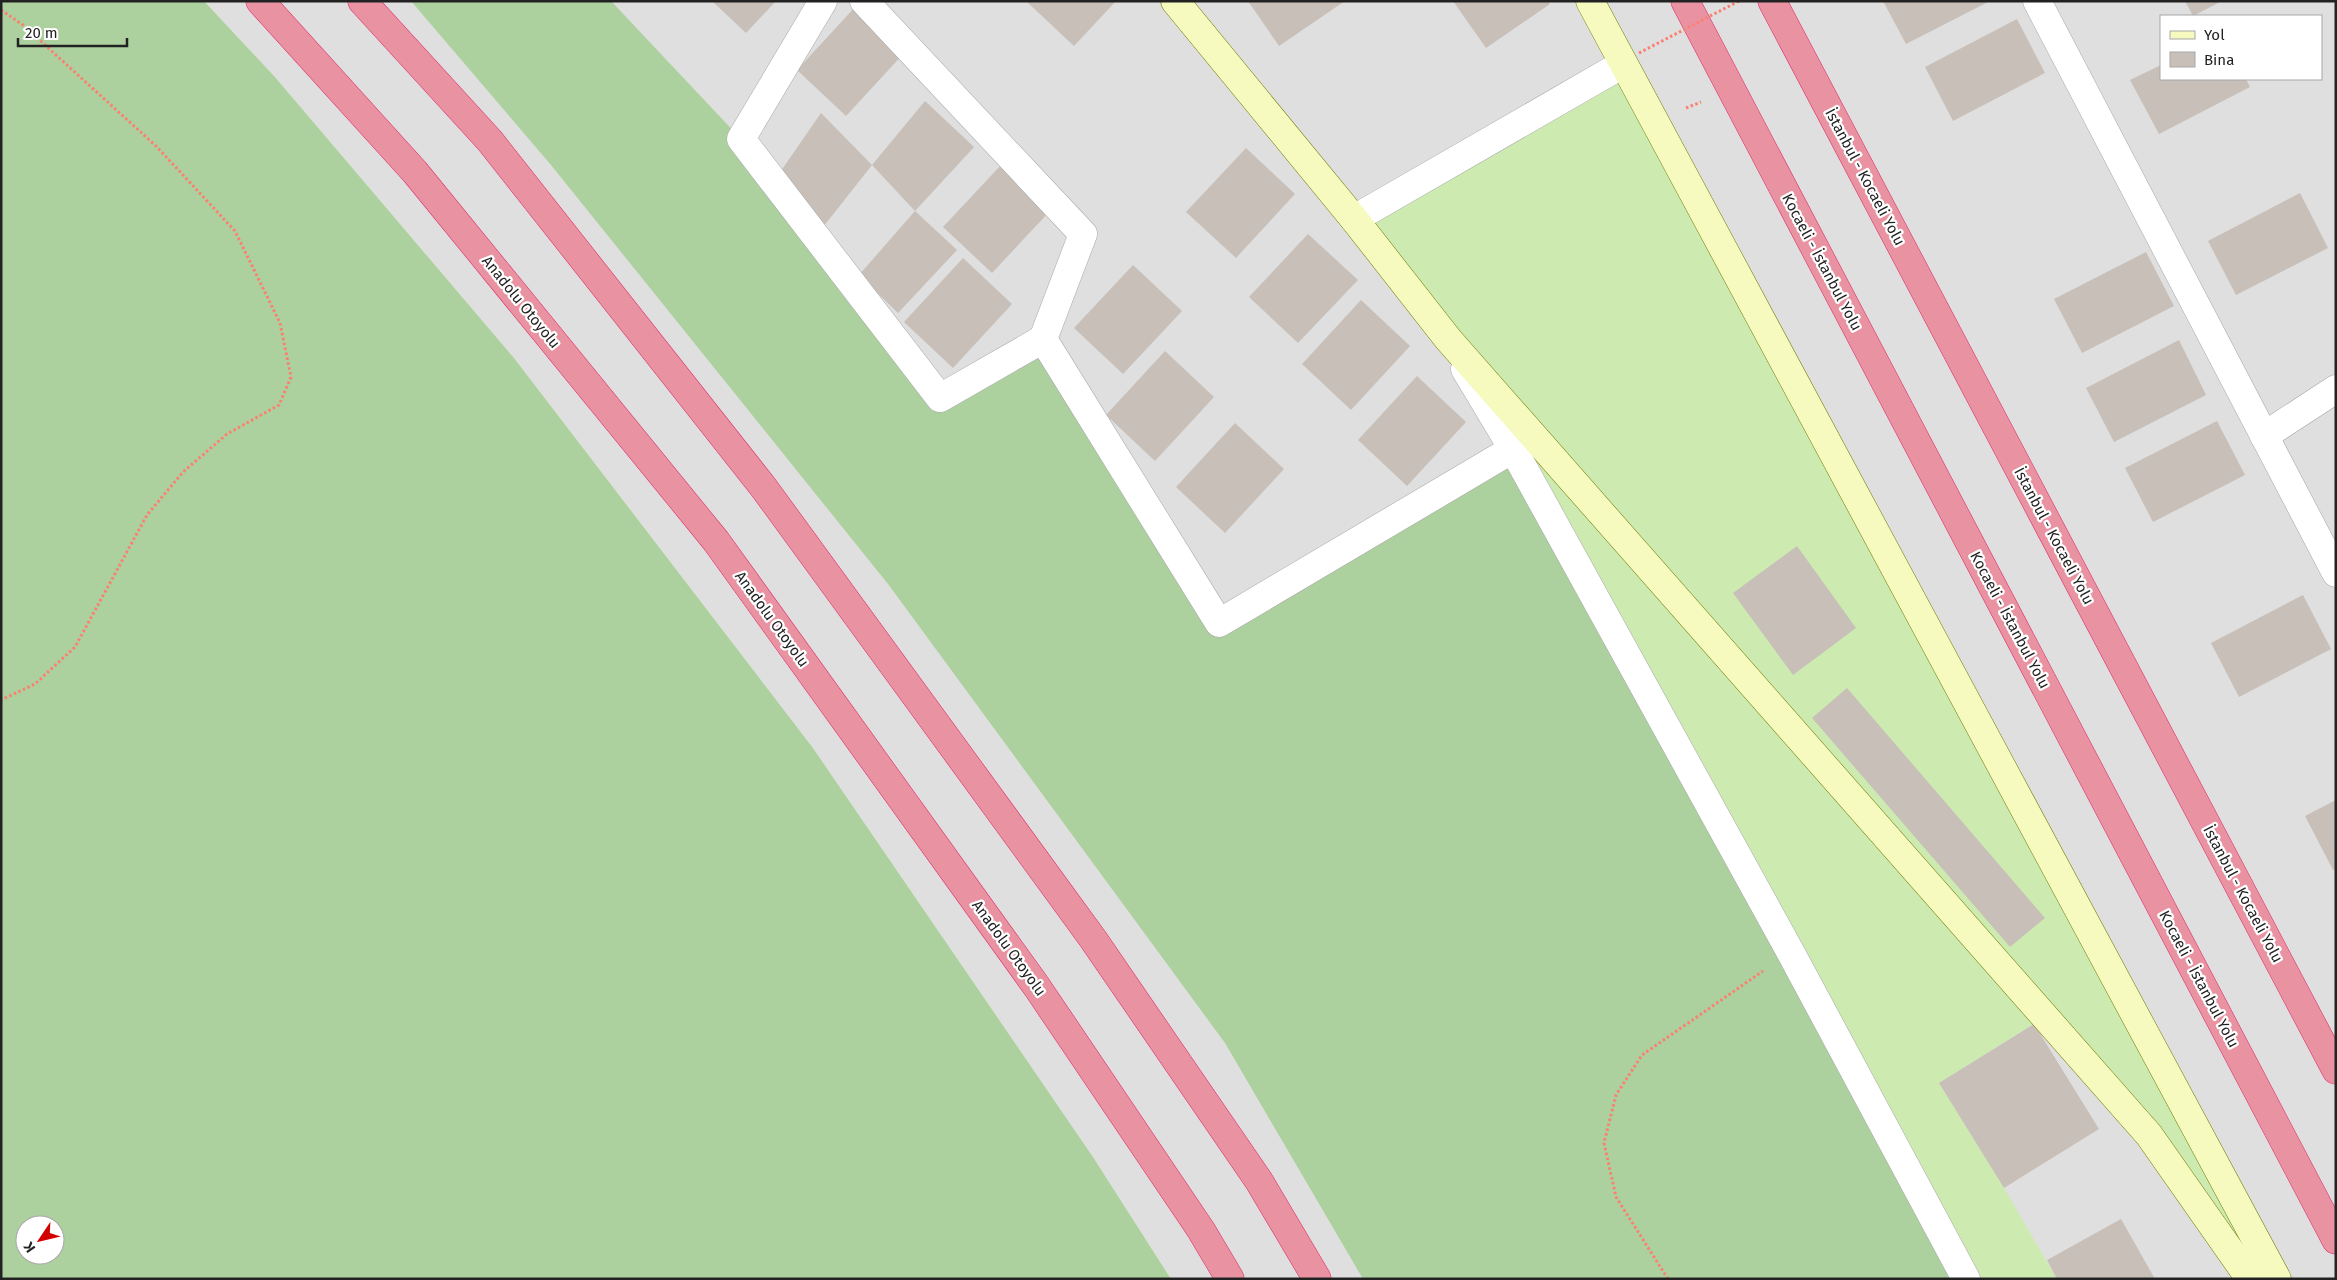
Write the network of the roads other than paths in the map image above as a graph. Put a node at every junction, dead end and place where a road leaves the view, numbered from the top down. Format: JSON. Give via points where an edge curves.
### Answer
{"nodes":[{"id":1,"x":260,"y":1,"type":"edge"},
{"id":2,"x":362,"y":1,"type":"edge"},
{"id":3,"x":823,"y":1,"type":"edge"},
{"id":4,"x":864,"y":1,"type":"edge"},
{"id":5,"x":1175,"y":1,"type":"edge"},
{"id":6,"x":1590,"y":1,"type":"edge"},
{"id":7,"x":1685,"y":1,"type":"edge"},
{"id":8,"x":1772,"y":1,"type":"edge"},
{"id":9,"x":2038,"y":1,"type":"edge"},
{"id":10,"x":1631,"y":59,"type":"junction"},
{"id":11,"x":1354,"y":219,"type":"junction"},
{"id":12,"x":1043,"y":339,"type":"junction"},
{"id":13,"x":1448,"y":339,"type":"junction"},
{"id":14,"x":2336,"y":389,"type":"edge"},
{"id":15,"x":2264,"y":436,"type":"junction"},
{"id":16,"x":1513,"y":449,"type":"junction"},
{"id":17,"x":2336,"y":573,"type":"edge"},
{"id":18,"x":2336,"y":1070,"type":"edge"},
{"id":19,"x":2336,"y":1240,"type":"edge"},
{"id":20,"x":1230,"y":1279,"type":"edge"},
{"id":21,"x":1317,"y":1279,"type":"edge"},
{"id":22,"x":1966,"y":1279,"type":"edge"},
{"id":23,"x":2250,"y":1279,"type":"edge"},
{"id":24,"x":2277,"y":1279,"type":"edge"}],
"edges":[{"from":1,"to":20,"type":"highway","name":"Anadolu Otoyolu","via":[[415,172],[716,541],[1037,987],[1201,1230]]},
{"from":2,"to":21,"type":"highway","via":[[490,141],[764,488],[1093,939],[1259,1181]]},
{"from":3,"to":12,"type":"street","via":[[741,139],[940,398]]},
{"from":4,"to":12,"type":"street","via":[[1083,234]]},
{"from":5,"to":11,"type":"main road"},
{"from":6,"to":10,"type":"main road"},
{"from":7,"to":19,"type":"highway","name":"Kocaeli - İstanbul Yolu"},
{"from":8,"to":18,"type":"highway","name":"İstanbul - Kocaeli Yolu"},
{"from":9,"to":15,"type":"street"},
{"from":10,"to":11,"type":"street"},
{"from":10,"to":24,"type":"main road"},
{"from":11,"to":13,"type":"main road"},
{"from":12,"to":16,"type":"street","via":[[1219,623]]},
{"from":13,"to":16,"type":"street"},
{"from":13,"to":23,"type":"main road","via":[[2149,1135]]},
{"from":14,"to":15,"type":"street"},
{"from":15,"to":17,"type":"street"},
{"from":16,"to":22,"type":"street","via":[[1791,953]]}]}
